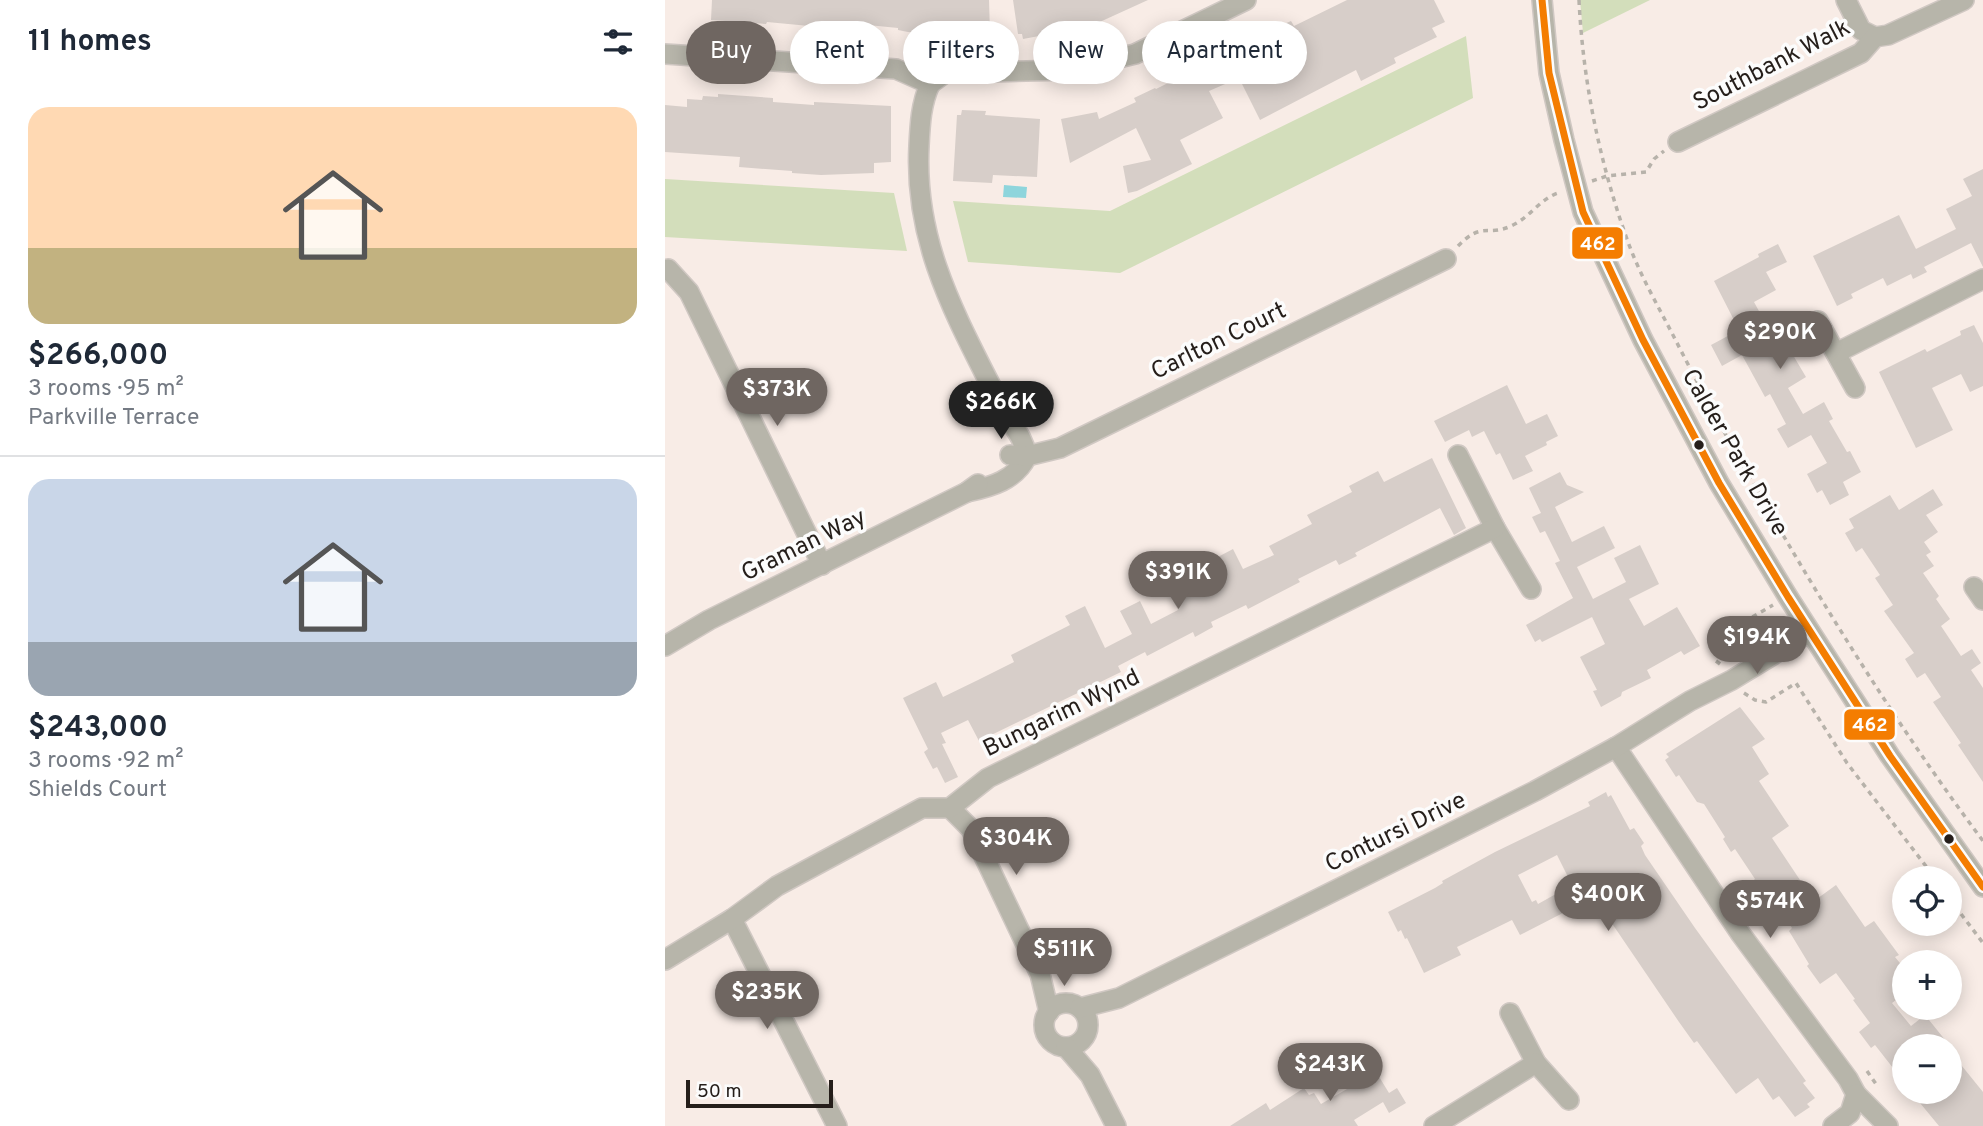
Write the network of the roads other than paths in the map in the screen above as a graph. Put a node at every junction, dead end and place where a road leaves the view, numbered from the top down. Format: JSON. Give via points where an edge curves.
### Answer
{"nodes":[{"id":1,"x":1246,"y":0,"type":"edge"},
{"id":2,"x":1542,"y":0,"type":"edge"},
{"id":3,"x":1846,"y":0,"type":"edge"},
{"id":4,"x":1964,"y":0,"type":"edge"},
{"id":5,"x":1875,"y":37,"type":"junction"},
{"id":6,"x":665,"y":54,"type":"edge"},
{"id":7,"x":903,"y":72,"type":"edge"},
{"id":8,"x":1019,"y":72,"type":"edge"},
{"id":9,"x":930,"y":84,"type":"edge"},
{"id":10,"x":1678,"y":142,"type":"dead end"},
{"id":11,"x":1445,"y":259,"type":"dead end"},
{"id":12,"x":668,"y":269,"type":"dead end"},
{"id":13,"x":1983,"y":279,"type":"edge"},
{"id":14,"x":1818,"y":321,"type":"dead end"},
{"id":15,"x":1836,"y":353,"type":"junction"},
{"id":16,"x":1855,"y":388,"type":"dead end"},
{"id":17,"x":1018,"y":455,"type":"junction"},
{"id":18,"x":1458,"y":455,"type":"dead end"},
{"id":19,"x":1495,"y":528,"type":"junction"},
{"id":20,"x":822,"y":565,"type":"junction"},
{"id":21,"x":1531,"y":589,"type":"dead end"},
{"id":22,"x":1807,"y":628,"type":"junction"},
{"id":23,"x":665,"y":646,"type":"edge"},
{"id":24,"x":1616,"y":747,"type":"junction"},
{"id":25,"x":950,"y":808,"type":"junction"},
{"id":26,"x":1983,"y":887,"type":"edge"},
{"id":27,"x":732,"y":919,"type":"junction"},
{"id":28,"x":665,"y":960,"type":"edge"},
{"id":29,"x":1510,"y":1013,"type":"dead end"},
{"id":30,"x":1072,"y":1023,"type":"junction"},
{"id":31,"x":1536,"y":1063,"type":"junction"},
{"id":32,"x":1856,"y":1094,"type":"junction"},
{"id":33,"x":1569,"y":1100,"type":"dead end"},
{"id":34,"x":837,"y":1126,"type":"edge"},
{"id":35,"x":1116,"y":1126,"type":"edge"},
{"id":36,"x":1434,"y":1126,"type":"edge"},
{"id":37,"x":1833,"y":1126,"type":"edge"},
{"id":38,"x":1888,"y":1126,"type":"edge"}],
"edges":[{"from":1,"to":8,"type":"street","via":[[1135,54],[1068,71]]},
{"from":2,"to":22,"type":"street","name":"Calder Park Drive","via":[[1549,74],[1583,212],[1677,408]]},
{"from":3,"to":5,"type":"street","via":[[1861,30]]},
{"from":4,"to":5,"type":"street","name":"Southbank Walk"},
{"from":5,"to":10,"type":"street","name":"Southbank Walk","via":[[1861,53]]},
{"from":6,"to":7,"type":"street"},
{"from":9,"to":17,"type":"street","via":[[923,100],[918,164],[928,243],[953,309],[1005,413]]},
{"from":11,"to":17,"type":"street","name":"Carlton Court","via":[[1060,448]]},
{"from":12,"to":20,"type":"street","via":[[689,292]]},
{"from":13,"to":15,"type":"street"},
{"from":14,"to":15,"type":"street"},
{"from":15,"to":16,"type":"street"},
{"from":17,"to":20,"type":"street","name":"Graman Way","via":[[967,492]]},
{"from":18,"to":19,"type":"street"},
{"from":19,"to":21,"type":"street"},
{"from":19,"to":25,"type":"street","name":"Bungarim Wynd","via":[[988,778]]},
{"from":20,"to":23,"type":"street","name":"Graman Way"},
{"from":22,"to":24,"type":"street","name":"Contursi Drive","via":[[1735,686],[1690,701]]},
{"from":22,"to":26,"type":"street","name":"Calder Park Drive"},
{"from":24,"to":30,"type":"street","name":"Contursi Drive"},
{"from":24,"to":32,"type":"street","via":[[1739,933]]},
{"from":25,"to":27,"type":"street","via":[[922,808],[777,886]]},
{"from":25,"to":30,"type":"street","via":[[971,829],[1040,974]]},
{"from":27,"to":28,"type":"street"},
{"from":27,"to":34,"type":"street"},
{"from":29,"to":31,"type":"street"},
{"from":30,"to":35,"type":"street","via":[[1090,1075]]},
{"from":31,"to":33,"type":"street"},
{"from":31,"to":36,"type":"street"},
{"from":32,"to":37,"type":"street","via":[[1850,1113]]},
{"from":32,"to":38,"type":"street"}]}
